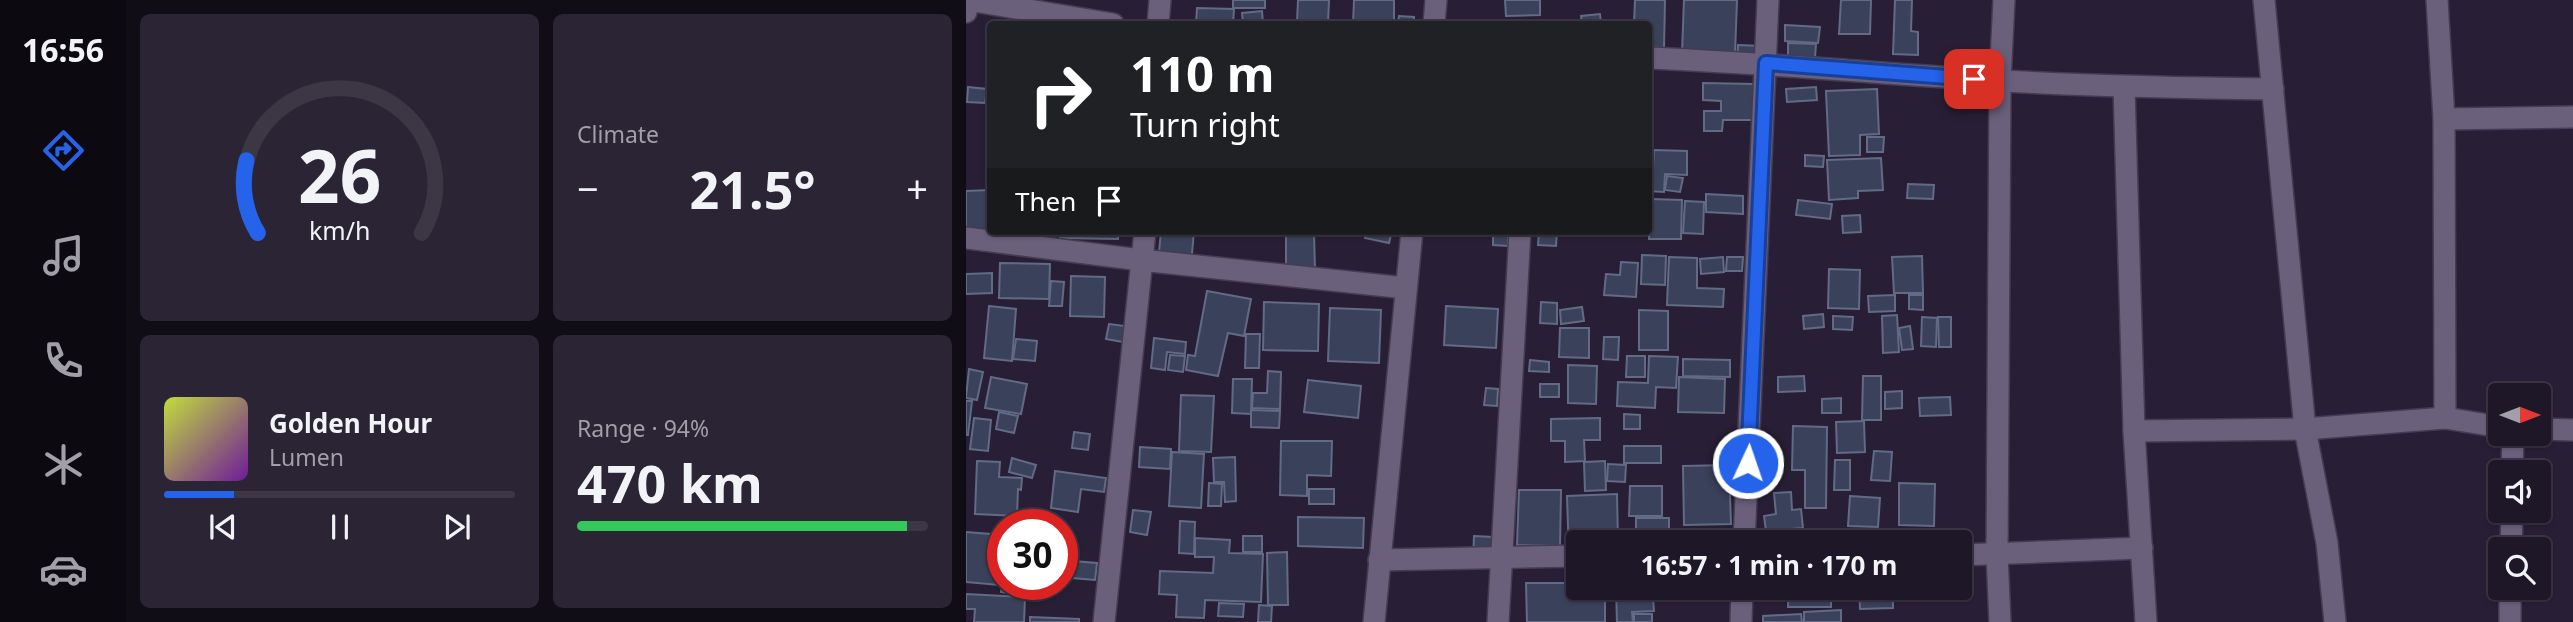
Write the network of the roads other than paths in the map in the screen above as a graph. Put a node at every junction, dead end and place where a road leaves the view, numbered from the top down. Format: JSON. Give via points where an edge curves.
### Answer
{"nodes":[{"id":1,"x":1160,"y":0,"type":"edge"},
{"id":2,"x":1436,"y":0,"type":"edge"},
{"id":3,"x":1768,"y":0,"type":"edge"},
{"id":4,"x":2004,"y":0,"type":"edge"},
{"id":5,"x":2264,"y":0,"type":"edge"},
{"id":6,"x":2437,"y":0,"type":"edge"},
{"id":7,"x":966,"y":12,"type":"edge"},
{"id":8,"x":1095,"y":21,"type":"edge"},
{"id":9,"x":1158,"y":21,"type":"edge"},
{"id":10,"x":1434,"y":21,"type":"edge"},
{"id":11,"x":1652,"y":58,"type":"edge"},
{"id":12,"x":1766,"y":63,"type":"junction"},
{"id":13,"x":2000,"y":81,"type":"junction"},
{"id":14,"x":2124,"y":87,"type":"junction"},
{"id":15,"x":2273,"y":89,"type":"junction"},
{"id":16,"x":2573,"y":117,"type":"edge"},
{"id":17,"x":2444,"y":119,"type":"junction"},
{"id":18,"x":1145,"y":235,"type":"edge"},
{"id":19,"x":1412,"y":235,"type":"edge"},
{"id":20,"x":1520,"y":235,"type":"edge"},
{"id":21,"x":966,"y":238,"type":"edge"},
{"id":22,"x":1142,"y":260,"type":"junction"},
{"id":23,"x":1406,"y":288,"type":"junction"},
{"id":24,"x":2445,"y":418,"type":"junction"},
{"id":25,"x":2488,"y":425,"type":"edge"},
{"id":26,"x":2305,"y":429,"type":"junction"},
{"id":27,"x":2552,"y":429,"type":"edge"},
{"id":28,"x":2573,"y":430,"type":"edge"},
{"id":29,"x":2134,"y":431,"type":"junction"},
{"id":30,"x":1745,"y":530,"type":"edge"},
{"id":31,"x":2142,"y":548,"type":"junction"},
{"id":32,"x":1972,"y":555,"type":"edge"},
{"id":33,"x":1997,"y":555,"type":"junction"},
{"id":34,"x":1566,"y":556,"type":"edge"},
{"id":35,"x":1501,"y":557,"type":"junction"},
{"id":36,"x":1380,"y":560,"type":"junction"},
{"id":37,"x":1742,"y":600,"type":"edge"},
{"id":38,"x":2510,"y":600,"type":"edge"},
{"id":39,"x":1104,"y":622,"type":"edge"},
{"id":40,"x":1374,"y":622,"type":"edge"},
{"id":41,"x":1498,"y":622,"type":"edge"},
{"id":42,"x":1741,"y":622,"type":"edge"},
{"id":43,"x":2000,"y":622,"type":"edge"},
{"id":44,"x":2146,"y":622,"type":"edge"},
{"id":45,"x":2334,"y":622,"type":"edge"},
{"id":46,"x":2510,"y":622,"type":"edge"}],
"edges":[{"from":1,"to":9,"type":"street"},
{"from":2,"to":10,"type":"street"},
{"from":3,"to":12,"type":"street"},
{"from":4,"to":13,"type":"street"},
{"from":5,"to":15,"type":"street"},
{"from":6,"to":17,"type":"street"},
{"from":7,"to":8,"type":"street","via":[[968,0]]},
{"from":11,"to":12,"type":"street"},
{"from":12,"to":13,"type":"street"},
{"from":12,"to":30,"type":"street"},
{"from":13,"to":14,"type":"street"},
{"from":13,"to":33,"type":"street"},
{"from":14,"to":15,"type":"street"},
{"from":14,"to":29,"type":"street"},
{"from":15,"to":26,"type":"street"},
{"from":16,"to":17,"type":"street"},
{"from":17,"to":24,"type":"street"},
{"from":18,"to":22,"type":"street"},
{"from":19,"to":23,"type":"street"},
{"from":20,"to":35,"type":"street"},
{"from":21,"to":22,"type":"street"},
{"from":22,"to":23,"type":"street"},
{"from":22,"to":39,"type":"street"},
{"from":23,"to":36,"type":"street"},
{"from":24,"to":25,"type":"street"},
{"from":24,"to":26,"type":"street"},
{"from":26,"to":29,"type":"street"},
{"from":26,"to":45,"type":"street","via":[[2327,543]]},
{"from":27,"to":28,"type":"street"},
{"from":29,"to":31,"type":"street"},
{"from":31,"to":33,"type":"street"},
{"from":31,"to":44,"type":"street"},
{"from":32,"to":33,"type":"street"},
{"from":33,"to":43,"type":"street"},
{"from":34,"to":35,"type":"street"},
{"from":35,"to":36,"type":"street"},
{"from":35,"to":41,"type":"street"},
{"from":36,"to":40,"type":"street"},
{"from":37,"to":42,"type":"street"},
{"from":38,"to":46,"type":"street"}]}
